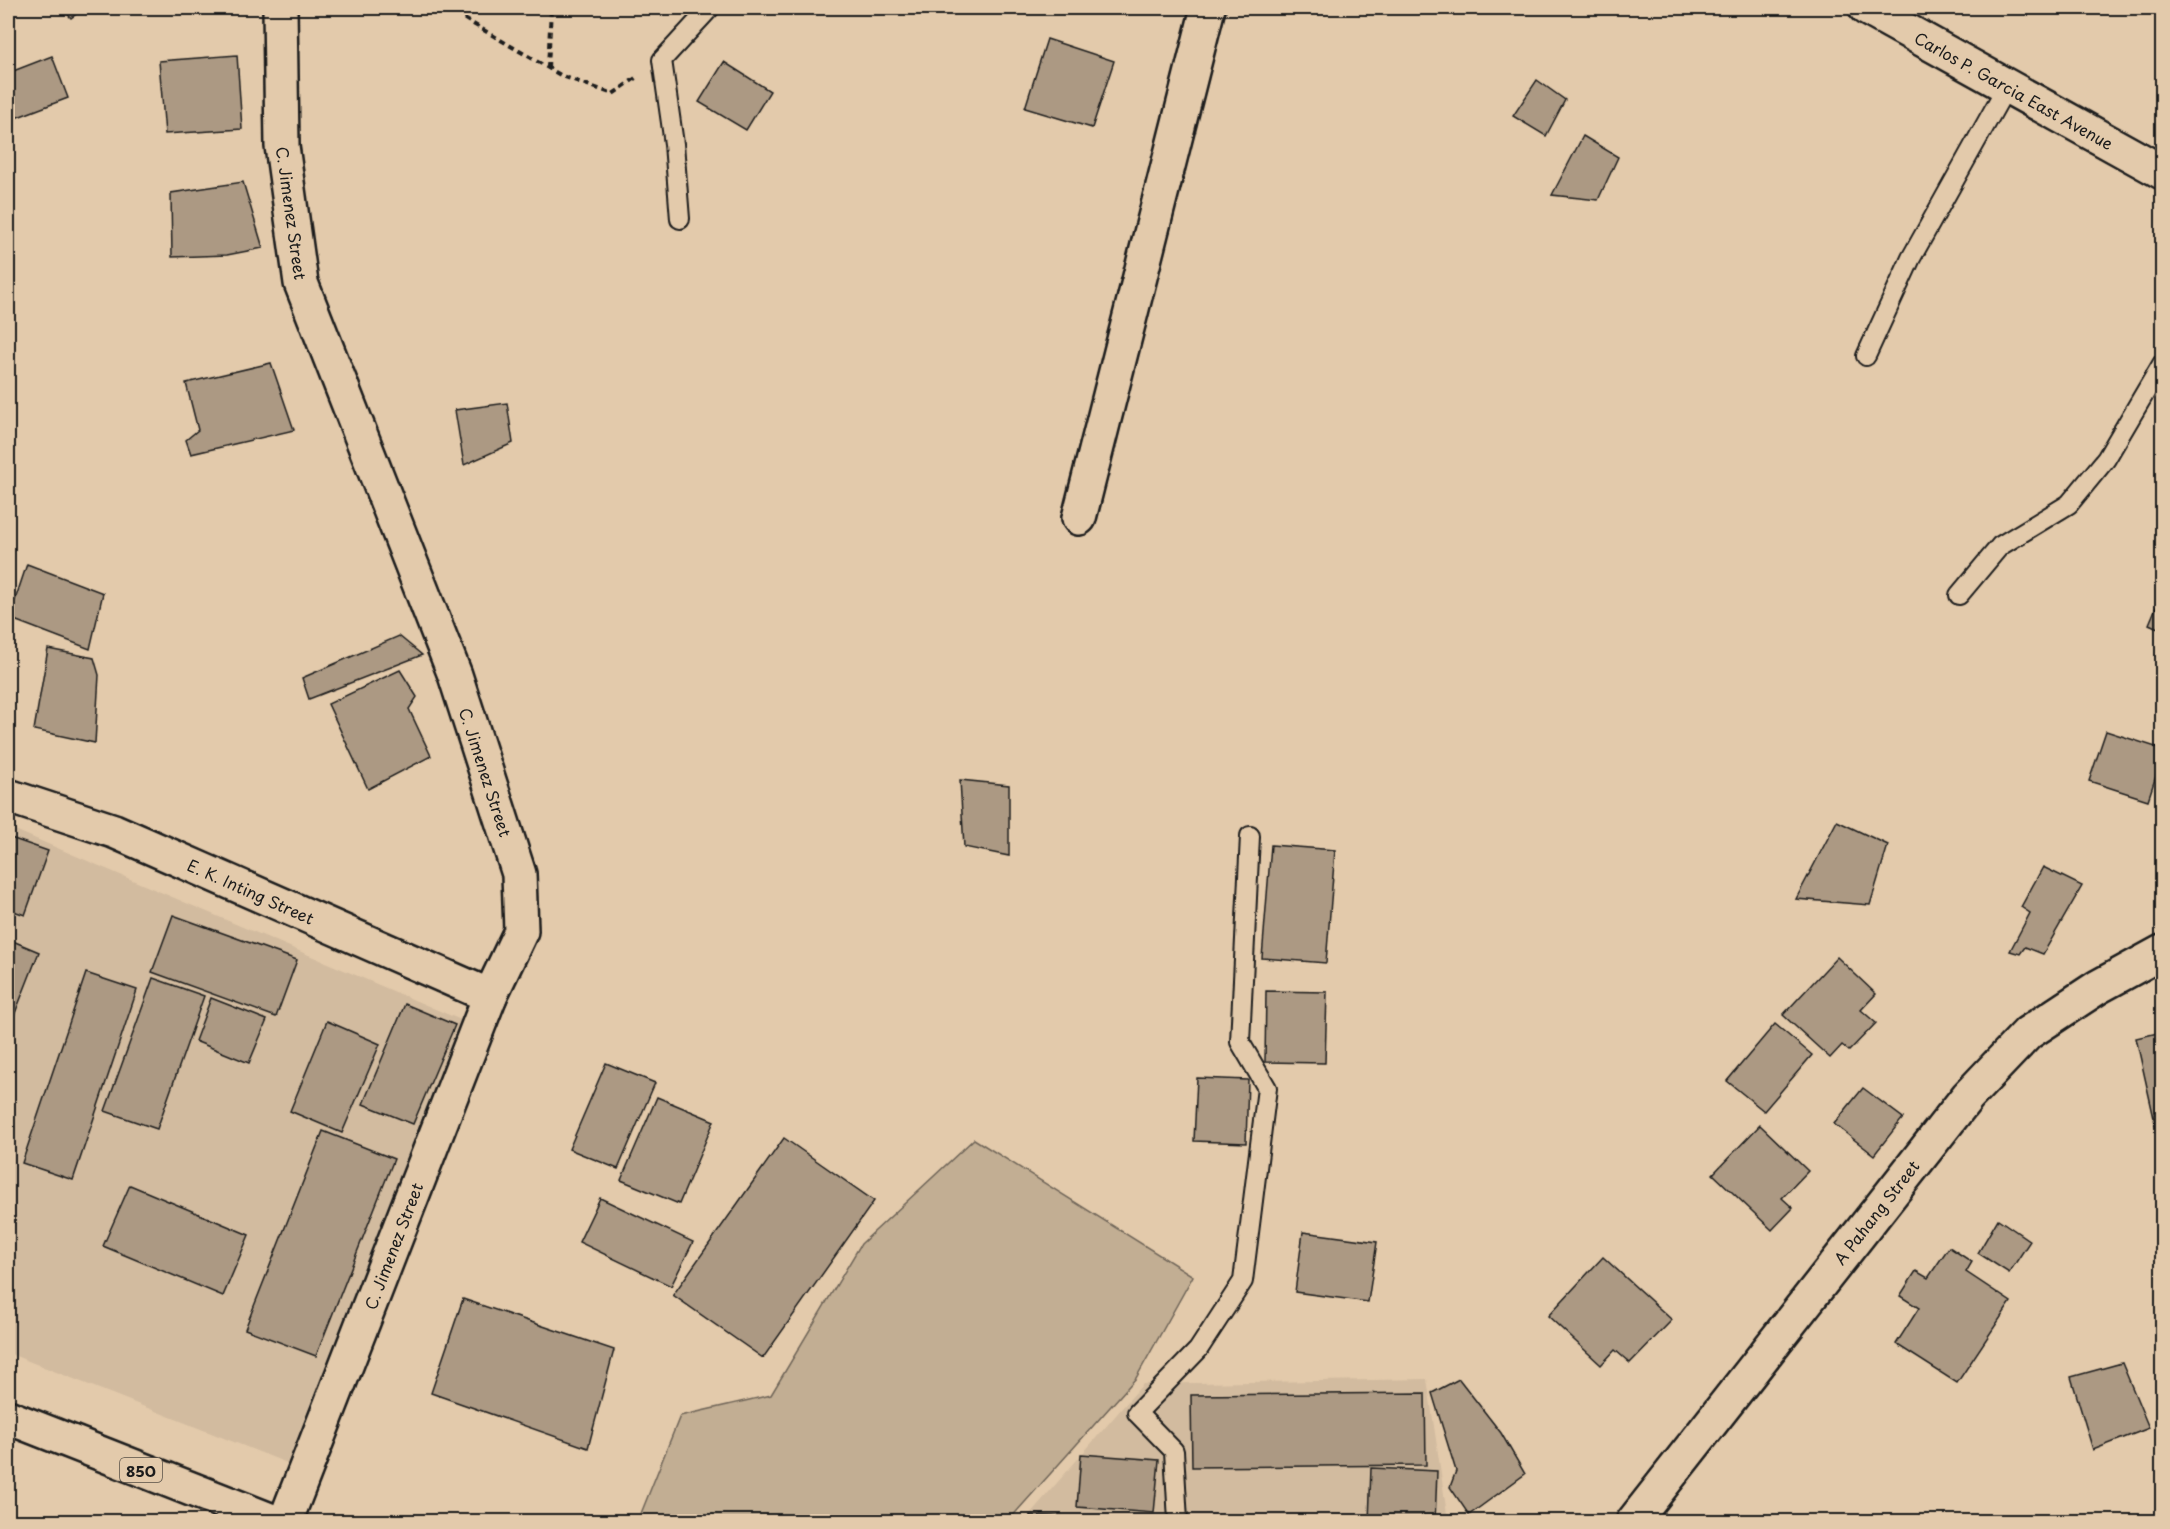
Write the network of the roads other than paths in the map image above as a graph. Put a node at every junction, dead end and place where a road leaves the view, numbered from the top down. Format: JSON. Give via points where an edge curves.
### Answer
{"nodes":[{"id":1,"x":280,"y":8,"type":"edge"},
{"id":2,"x":710,"y":8,"type":"edge"},
{"id":3,"x":1208,"y":8,"type":"edge"},
{"id":4,"x":1866,"y":8,"type":"edge"},
{"id":5,"x":2007,"y":86,"type":"junction"},
{"id":6,"x":2163,"y":172,"type":"edge"},
{"id":7,"x":680,"y":219,"type":"dead end"},
{"id":8,"x":1866,"y":356,"type":"dead end"},
{"id":9,"x":2163,"y":364,"type":"edge"},
{"id":10,"x":1079,"y":518,"type":"dead end"},
{"id":11,"x":1959,"y":595,"type":"dead end"},
{"id":12,"x":8,"y":796,"type":"edge"},
{"id":13,"x":1250,"y":836,"type":"dead end"},
{"id":14,"x":2163,"y":952,"type":"edge"},
{"id":15,"x":490,"y":996,"type":"junction"},
{"id":16,"x":8,"y":1417,"type":"edge"},
{"id":17,"x":274,"y":1521,"type":"edge"},
{"id":18,"x":285,"y":1521,"type":"edge"},
{"id":19,"x":1178,"y":1521,"type":"edge"},
{"id":20,"x":1633,"y":1521,"type":"edge"}],
"edges":[{"from":1,"to":15,"type":"street","name":"C. Jimenez Street","via":[[282,146],[301,283],[454,675],[519,874],[521,931]]},
{"from":2,"to":7,"type":"lane","via":[[663,60]]},
{"from":3,"to":10,"type":"street"},
{"from":4,"to":5,"type":"street","name":"Carlos P. Garcia East Avenue"},
{"from":5,"to":6,"type":"street","name":"Carlos P. Garcia East Avenue"},
{"from":5,"to":8,"type":"lane","via":[[1911,258]]},
{"from":9,"to":11,"type":"lane","via":[[2106,459],[2069,504],[2000,546]]},
{"from":12,"to":15,"type":"street","name":"E. K. Inting Street","via":[[114,831]]},
{"from":13,"to":19,"type":"lane","via":[[1240,1042],[1267,1088],[1243,1281],[1198,1350],[1137,1413],[1174,1451]]},
{"from":14,"to":20,"type":"street","name":"A Pahang Street","via":[[2098,987],[2028,1034],[1968,1096]]},
{"from":15,"to":18,"type":"street","name":"C. Jimenez Street"},
{"from":16,"to":17,"type":"street","number":"850"}]}
